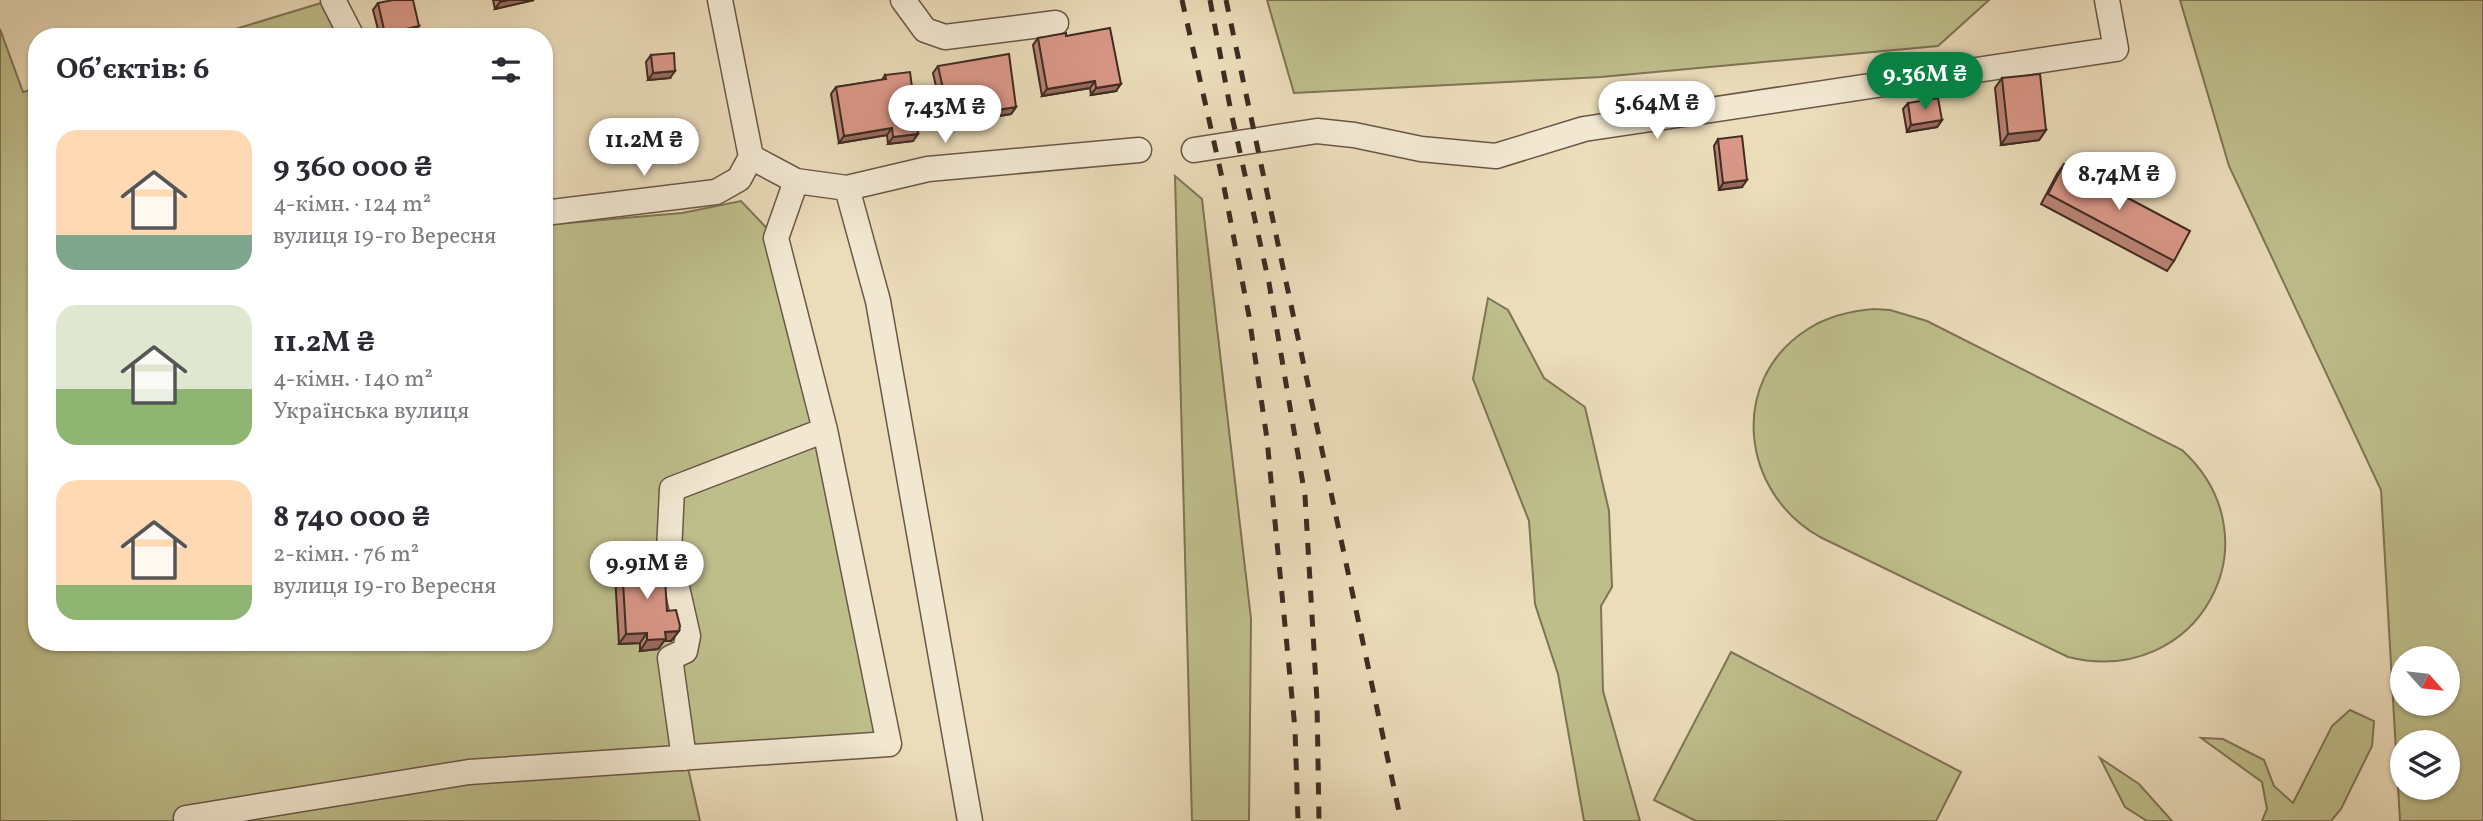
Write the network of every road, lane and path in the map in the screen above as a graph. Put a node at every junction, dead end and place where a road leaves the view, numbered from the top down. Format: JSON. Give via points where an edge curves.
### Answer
{"nodes":[{"id":1,"x":333,"y":0,"type":"edge"},
{"id":2,"x":720,"y":0,"type":"edge"},
{"id":3,"x":903,"y":0,"type":"edge"},
{"id":4,"x":2107,"y":0,"type":"edge"},
{"id":5,"x":1056,"y":23,"type":"dead end"},
{"id":6,"x":347,"y":28,"type":"edge"},
{"id":7,"x":1139,"y":150,"type":"dead end"},
{"id":8,"x":1194,"y":150,"type":"dead end"},
{"id":9,"x":751,"y":157,"type":"junction"},
{"id":10,"x":796,"y":181,"type":"junction"},
{"id":11,"x":847,"y":188,"type":"junction"},
{"id":12,"x":553,"y":212,"type":"edge"},
{"id":13,"x":825,"y":430,"type":"junction"},
{"id":14,"x":684,"y":758,"type":"junction"},
{"id":15,"x":186,"y":818,"type":"dead end"},
{"id":16,"x":970,"y":821,"type":"edge"}],
"edges":[{"from":1,"to":6,"type":"street"},
{"from":2,"to":9,"type":"street"},
{"from":3,"to":5,"type":"street","via":[[925,30],[945,37]]},
{"from":4,"to":8,"type":"street","via":[[2116,50],[1584,129],[1496,156],[1317,131]]},
{"from":7,"to":11,"type":"street","via":[[928,169]]},
{"from":9,"to":10,"type":"street"},
{"from":9,"to":12,"type":"street","via":[[738,179],[716,192]]},
{"from":10,"to":11,"type":"street"},
{"from":10,"to":13,"type":"street","via":[[776,237]]},
{"from":11,"to":16,"type":"street","via":[[878,301]]},
{"from":13,"to":14,"type":"street","via":[[672,489],[669,552],[688,636],[685,651],[670,658]]},
{"from":13,"to":14,"type":"street","via":[[889,744]]},
{"from":14,"to":15,"type":"street","via":[[469,772]]}]}
